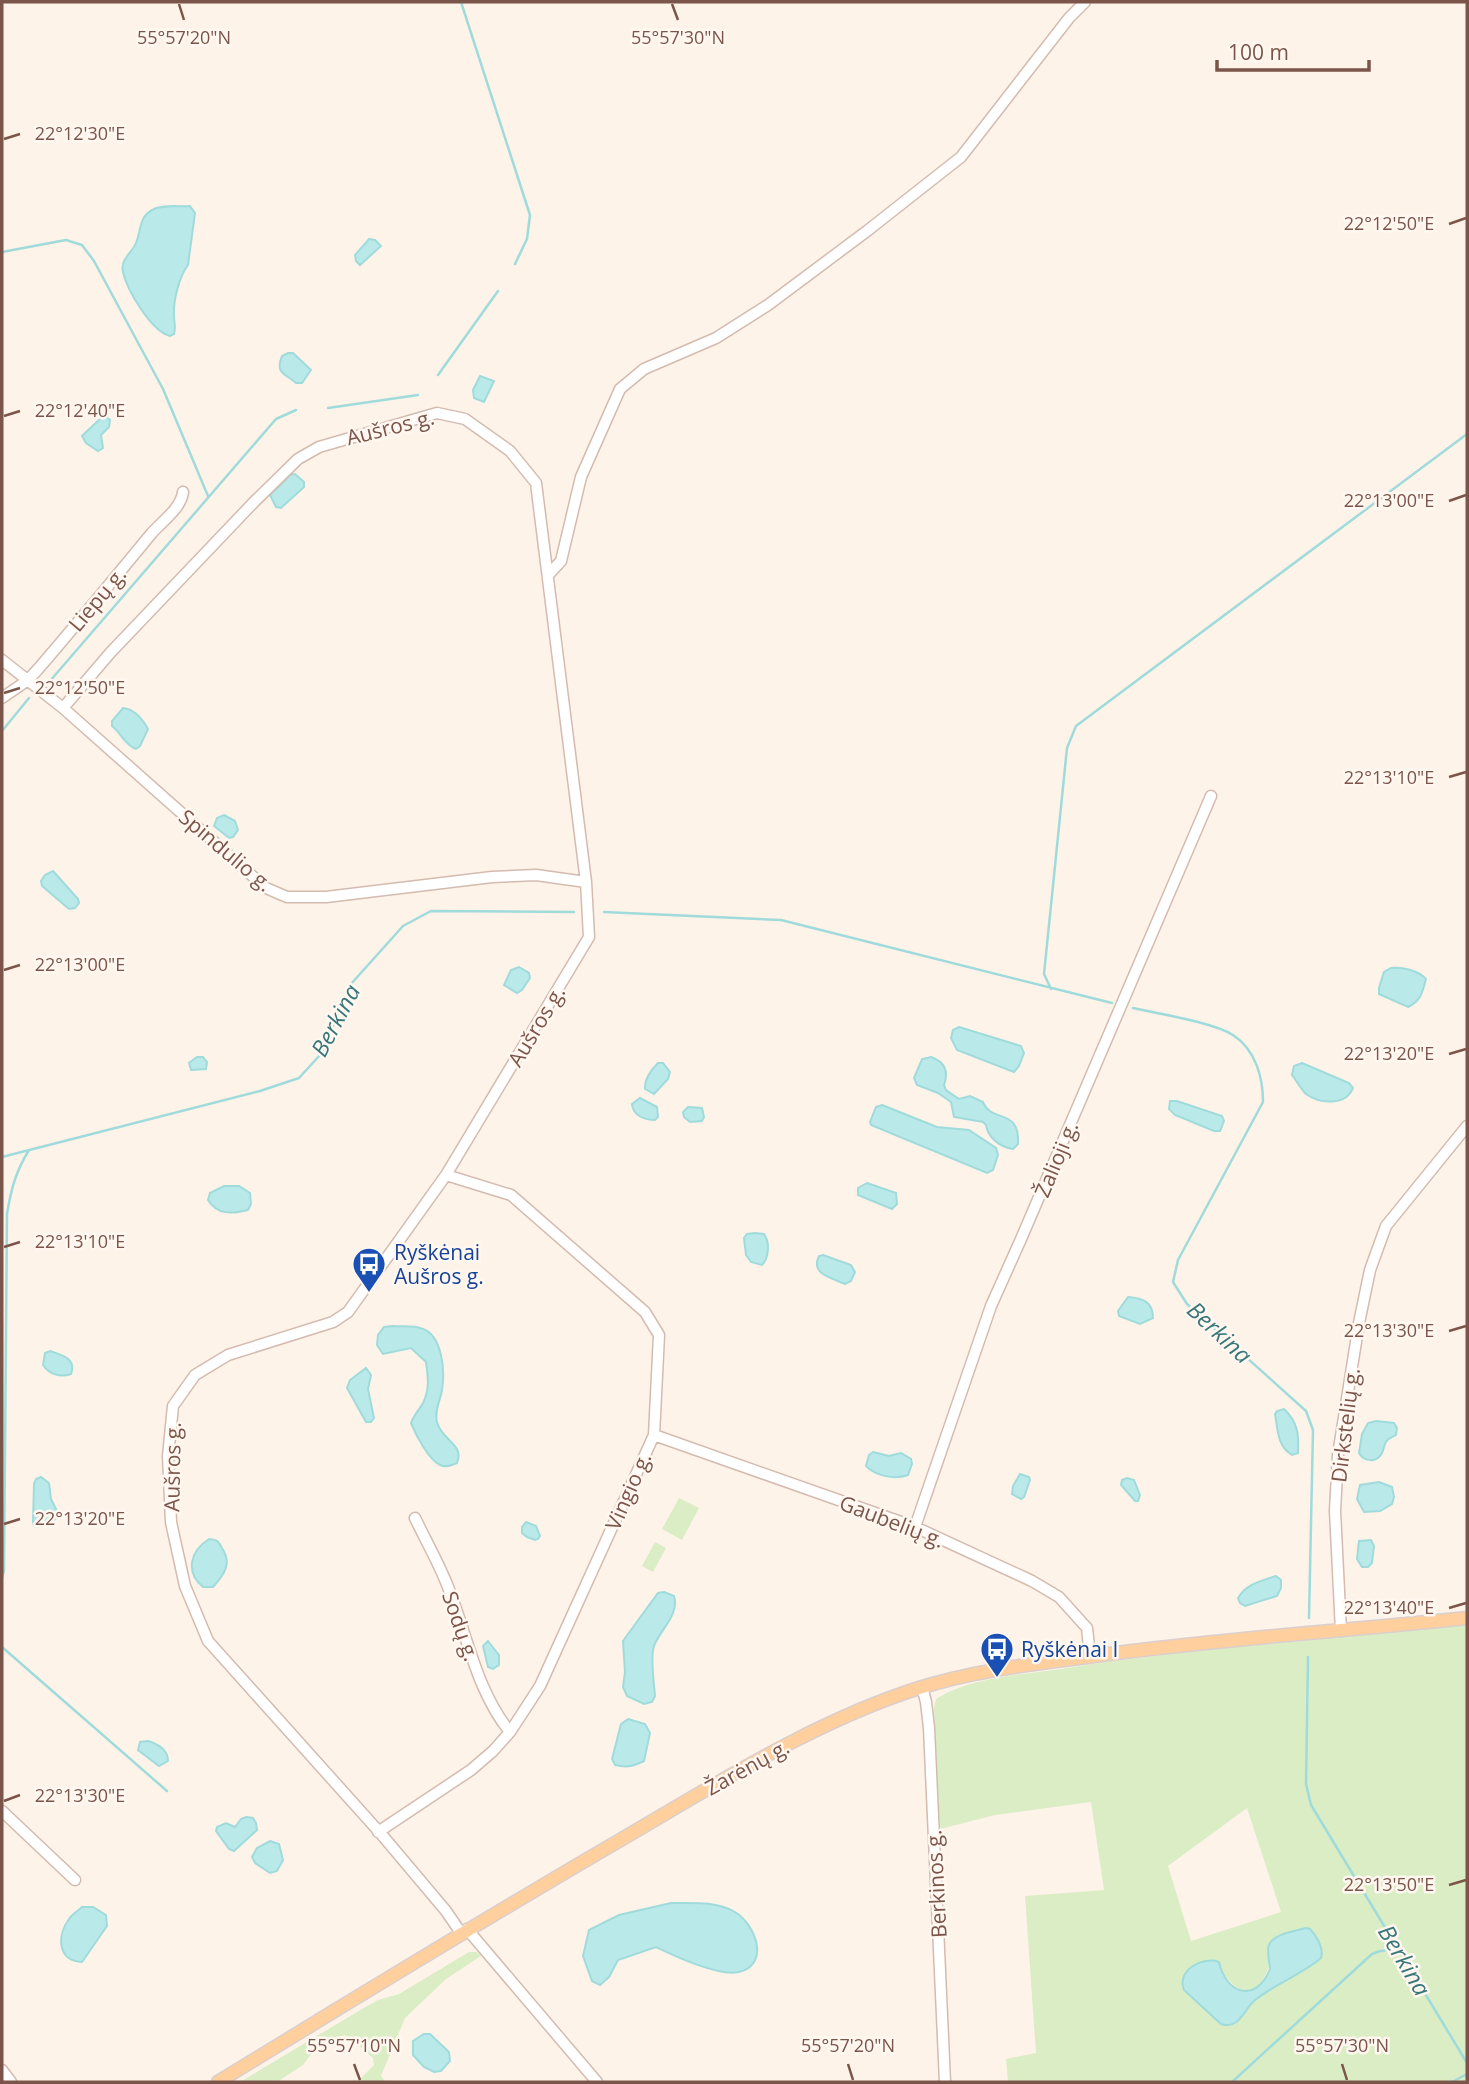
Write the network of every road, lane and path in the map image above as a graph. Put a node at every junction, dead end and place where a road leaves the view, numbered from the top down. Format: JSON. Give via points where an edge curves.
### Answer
{"nodes":[{"id":1,"x":1085,"y":2,"type":"edge"},
{"id":2,"x":183,"y":492,"type":"dead end"},
{"id":3,"x":548,"y":575,"type":"junction"},
{"id":4,"x":2,"y":660,"type":"edge"},
{"id":5,"x":28,"y":680,"type":"junction"},
{"id":6,"x":2,"y":698,"type":"edge"},
{"id":7,"x":63,"y":708,"type":"junction"},
{"id":8,"x":1211,"y":796,"type":"dead end"},
{"id":9,"x":586,"y":882,"type":"junction"},
{"id":10,"x":1467,"y":1126,"type":"edge"},
{"id":11,"x":446,"y":1175,"type":"junction"},
{"id":12,"x":654,"y":1435,"type":"junction"},
{"id":13,"x":415,"y":1518,"type":"dead end"},
{"id":14,"x":915,"y":1527,"type":"junction"},
{"id":15,"x":1467,"y":1618,"type":"edge"},
{"id":16,"x":1341,"y":1631,"type":"junction"},
{"id":17,"x":1090,"y":1656,"type":"junction"},
{"id":18,"x":922,"y":1687,"type":"junction"},
{"id":19,"x":510,"y":1732,"type":"junction"},
{"id":20,"x":2,"y":1811,"type":"edge"},
{"id":21,"x":378,"y":1832,"type":"junction"},
{"id":22,"x":75,"y":1880,"type":"dead end"},
{"id":23,"x":464,"y":1931,"type":"junction"},
{"id":24,"x":2,"y":2070,"type":"edge"},
{"id":25,"x":11,"y":2082,"type":"edge"},
{"id":26,"x":218,"y":2082,"type":"edge"},
{"id":27,"x":597,"y":2082,"type":"edge"},
{"id":28,"x":945,"y":2082,"type":"edge"}],
"edges":[{"from":1,"to":3,"type":"street","via":[[961,156],[768,305],[716,338],[644,369],[620,389],[581,477],[561,561]]},
{"from":2,"to":5,"type":"street","name":"Liepų g.","via":[[179,504]]},
{"from":3,"to":7,"type":"street","name":"Aušros g.","via":[[536,482],[510,451],[465,419],[438,413],[361,434],[298,459],[111,652]]},
{"from":3,"to":9,"type":"street","name":"Aušros g."},
{"from":4,"to":5,"type":"street","name":"Spindulio g."},
{"from":5,"to":6,"type":"street","name":"Liepų g."},
{"from":5,"to":7,"type":"street","name":"Spindulio g."},
{"from":7,"to":9,"type":"street","name":"Spindulio g.","via":[[266,888],[287,897],[326,897],[492,877],[536,875]]},
{"from":8,"to":14,"type":"street","name":"Žalioji g.","via":[[990,1306]]},
{"from":9,"to":11,"type":"street","name":"Aušros g.","via":[[589,937]]},
{"from":10,"to":16,"type":"street","name":"Dirkstelių g.","via":[[1386,1226],[1370,1270],[1338,1455],[1335,1511]]},
{"from":11,"to":12,"type":"street","name":"Vingio g.","via":[[511,1195],[645,1312],[659,1335]]},
{"from":11,"to":21,"type":"street","name":"Aušros g.","via":[[348,1312],[333,1322],[228,1355],[195,1375],[173,1406],[167,1456],[171,1522],[185,1586],[208,1641]]},
{"from":12,"to":14,"type":"street","name":"Gaubelių g."},
{"from":12,"to":19,"type":"street","name":"Vingio g.","via":[[540,1686]]},
{"from":13,"to":19,"type":"street","name":"Sodų g.","via":[[446,1583],[474,1667]]},
{"from":14,"to":17,"type":"street","name":"Gaubelių g.","via":[[1059,1598],[1087,1628]]},
{"from":15,"to":16,"type":"main road","name":"Žarėnų g."},
{"from":16,"to":17,"type":"main road","name":"Žarėnų g."},
{"from":17,"to":18,"type":"main road","name":"Žarėnų g.","via":[[1008,1667]]},
{"from":18,"to":23,"type":"main road","name":"Žarėnų g.","via":[[845,1716],[775,1750]]},
{"from":18,"to":28,"type":"street","name":"Berkinos g.","via":[[929,1728]]},
{"from":19,"to":21,"type":"street","name":"Vingio g.","via":[[471,1770]]},
{"from":20,"to":22,"type":"street"},
{"from":21,"to":23,"type":"street","name":"Aušros g."},
{"from":23,"to":26,"type":"main road","name":"Žarėnų g."},
{"from":23,"to":27,"type":"street","name":"Aušros g."},
{"from":24,"to":25,"type":"street"}]}
